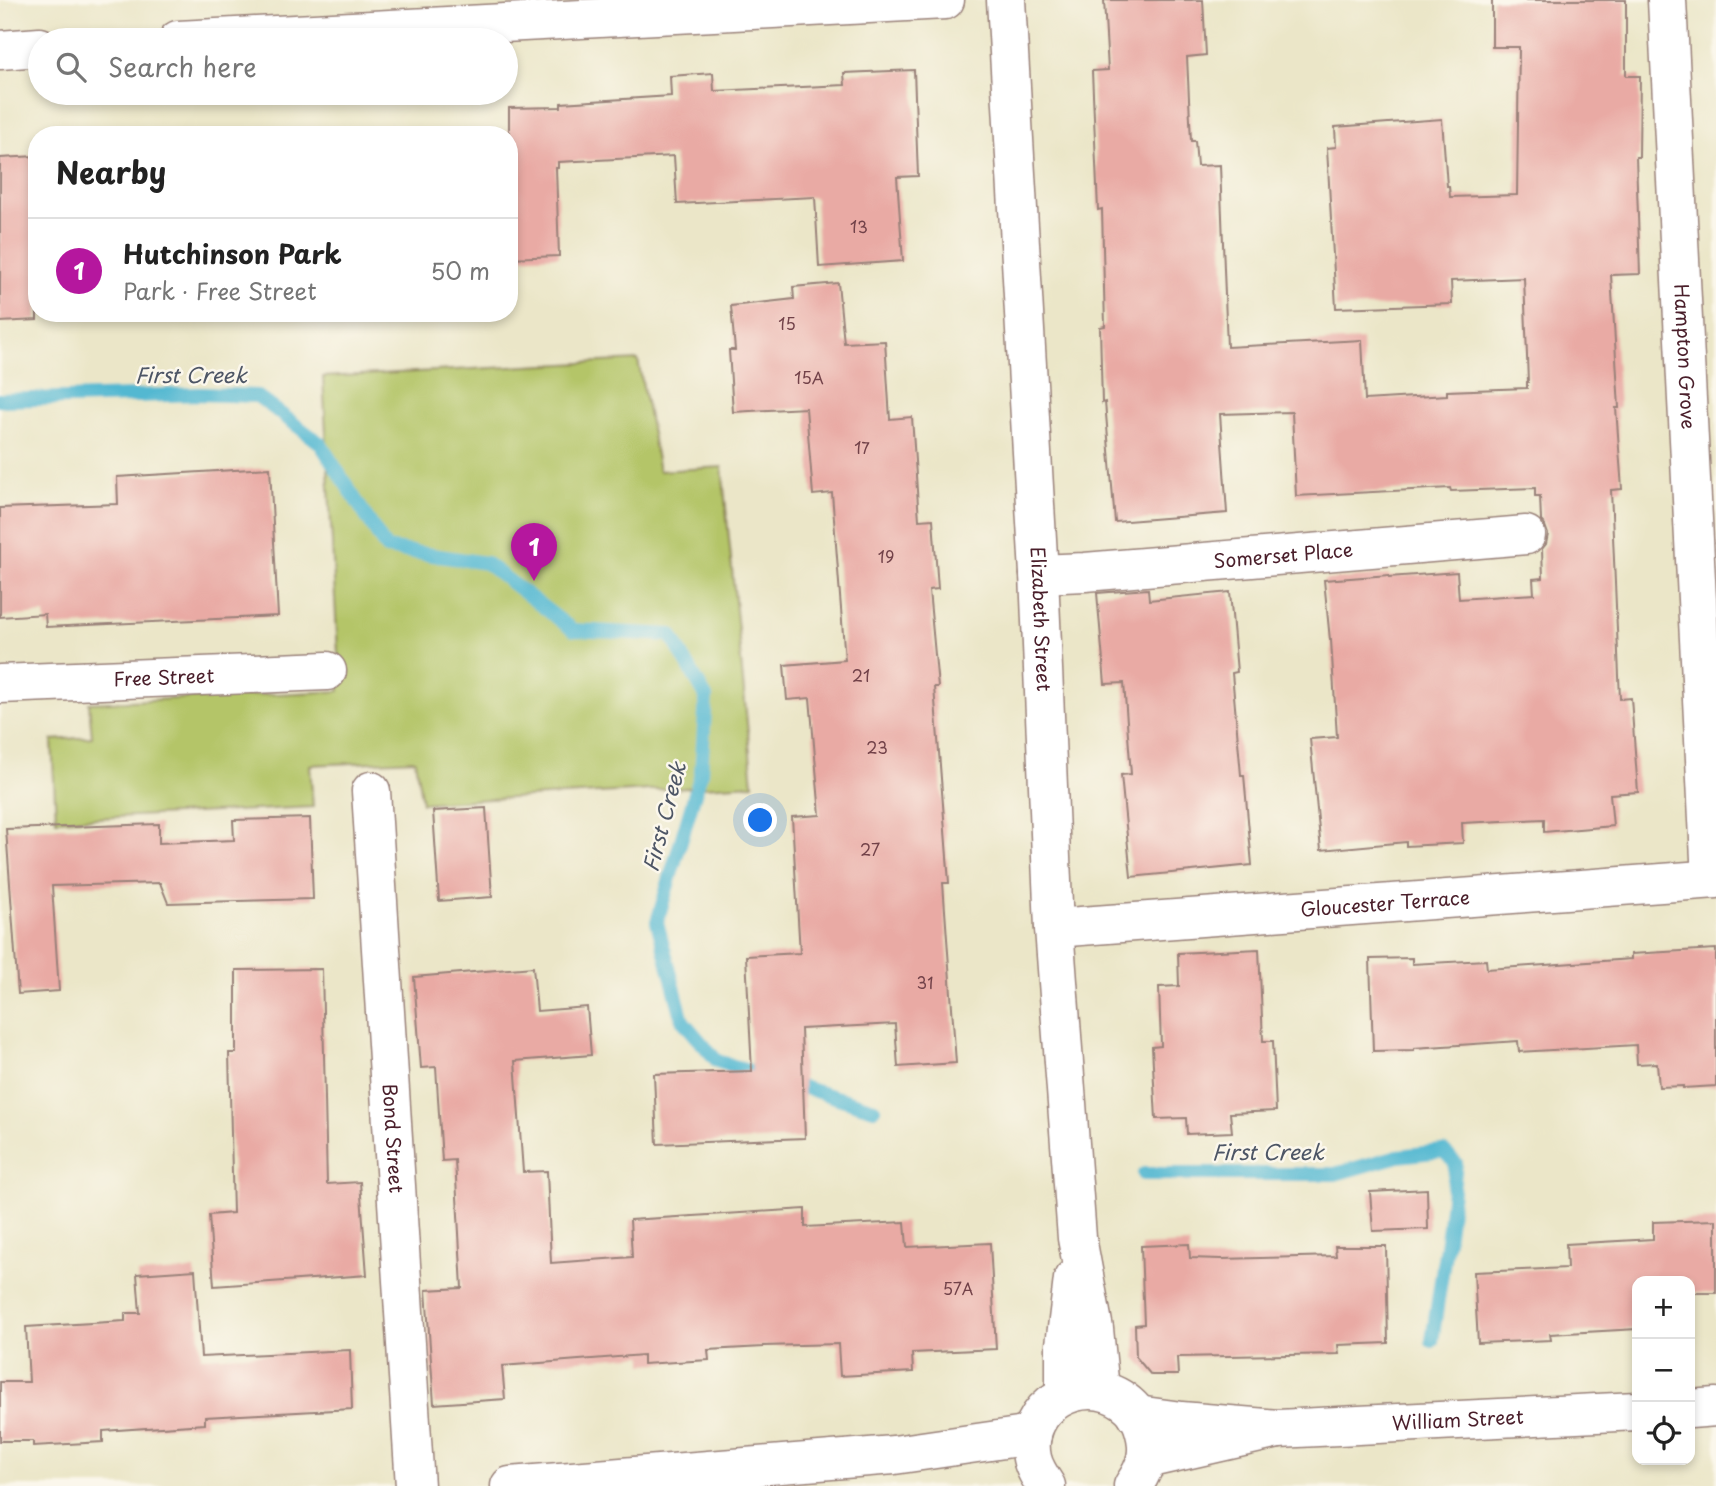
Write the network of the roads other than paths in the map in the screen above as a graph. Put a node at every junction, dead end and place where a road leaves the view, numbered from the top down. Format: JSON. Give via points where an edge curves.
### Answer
{"nodes":[{"id":1,"x":945,"y":0,"type":"edge"},
{"id":2,"x":1006,"y":0,"type":"edge"},
{"id":3,"x":1667,"y":0,"type":"edge"},
{"id":4,"x":408,"y":28,"type":"edge"},
{"id":5,"x":28,"y":48,"type":"edge"},
{"id":6,"x":0,"y":50,"type":"edge"},
{"id":7,"x":1526,"y":535,"type":"dead end"},
{"id":8,"x":1039,"y":574,"type":"junction"},
{"id":9,"x":327,"y":671,"type":"dead end"},
{"id":10,"x":0,"y":684,"type":"edge"},
{"id":11,"x":372,"y":791,"type":"dead end"},
{"id":12,"x":1714,"y":879,"type":"edge"},
{"id":13,"x":1054,"y":928,"type":"junction"},
{"id":14,"x":1082,"y":1392,"type":"junction"},
{"id":15,"x":1716,"y":1408,"type":"edge"},
{"id":16,"x":1695,"y":1409,"type":"edge"},
{"id":17,"x":1632,"y":1411,"type":"edge"},
{"id":18,"x":1137,"y":1415,"type":"junction"},
{"id":19,"x":1278,"y":1429,"type":"junction"},
{"id":20,"x":1038,"y":1463,"type":"edge"},
{"id":21,"x":1140,"y":1472,"type":"edge"},
{"id":22,"x":415,"y":1486,"type":"edge"},
{"id":23,"x":510,"y":1486,"type":"edge"}],
"edges":[{"from":1,"to":4,"type":"street"},
{"from":2,"to":8,"type":"street","name":"Elizabeth Street"},
{"from":3,"to":12,"type":"street","name":"Hampton Grove"},
{"from":5,"to":6,"type":"street"},
{"from":7,"to":8,"type":"street","name":"Somerset Place"},
{"from":8,"to":13,"type":"street","name":"Elizabeth Street"},
{"from":9,"to":10,"type":"street","name":"Free Street"},
{"from":11,"to":22,"type":"street","name":"Bond Street"},
{"from":12,"to":13,"type":"street","name":"Gloucester Terrace"},
{"from":13,"to":14,"type":"street","name":"Elizabeth Street","via":[[1077,1238],[1065,1345]]},
{"from":14,"to":18,"type":"street","via":[[1116,1395]]},
{"from":14,"to":20,"type":"street","via":[[1052,1402],[1043,1412]]},
{"from":15,"to":16,"type":"street"},
{"from":17,"to":19,"type":"street","name":"William Street"},
{"from":18,"to":19,"type":"street","name":"William Street"},
{"from":18,"to":21,"type":"street","via":[[1147,1436]]},
{"from":19,"to":21,"type":"street","name":"William Street"},
{"from":20,"to":23,"type":"street","via":[[894,1455]]}]}
